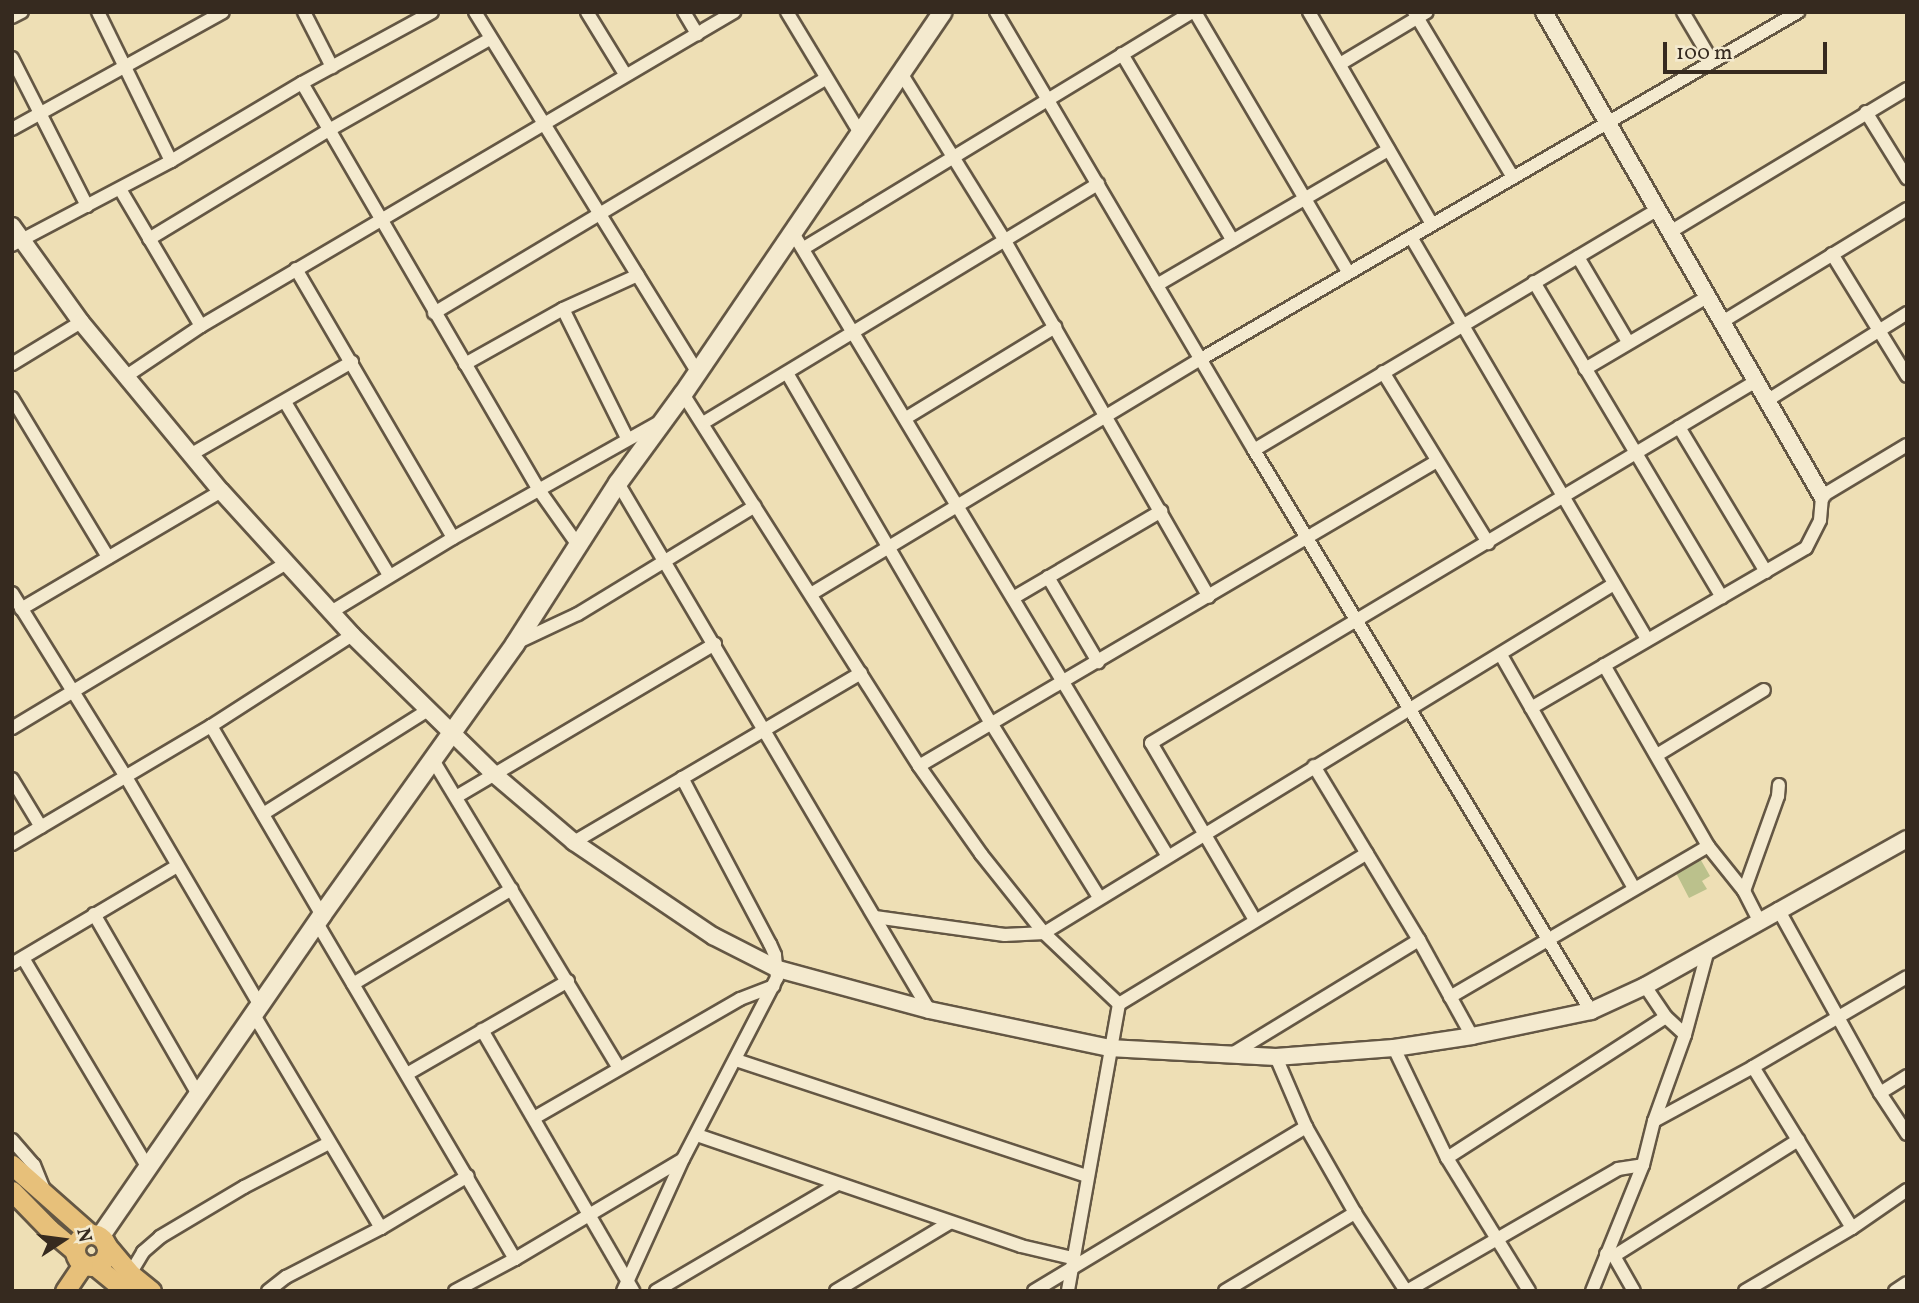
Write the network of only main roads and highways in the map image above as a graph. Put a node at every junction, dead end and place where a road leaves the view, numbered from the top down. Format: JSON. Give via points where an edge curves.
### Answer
{"nodes":[{"id":1,"x":943,"y":12,"type":"edge"},
{"id":2,"x":12,"y":1165,"type":"edge"},
{"id":3,"x":12,"y":1191,"type":"edge"},
{"id":4,"x":99,"y":1239,"type":"junction"},
{"id":5,"x":84,"y":1260,"type":"junction"},
{"id":6,"x":128,"y":1282,"type":"edge"},
{"id":7,"x":67,"y":1290,"type":"edge"},
{"id":8,"x":151,"y":1291,"type":"edge"}],
"edges":[{"from":1,"to":4,"type":"main road","via":[[618,483],[515,644]]},
{"from":2,"to":4,"type":"main road"},
{"from":3,"to":5,"type":"main road"},
{"from":4,"to":5,"type":"main road","via":[[106,1256]]},
{"from":4,"to":5,"type":"main road","via":[[79,1239]]},
{"from":4,"to":6,"type":"main road"},
{"from":5,"to":6,"type":"main road"},
{"from":5,"to":7,"type":"main road"},
{"from":6,"to":8,"type":"main road"}]}
